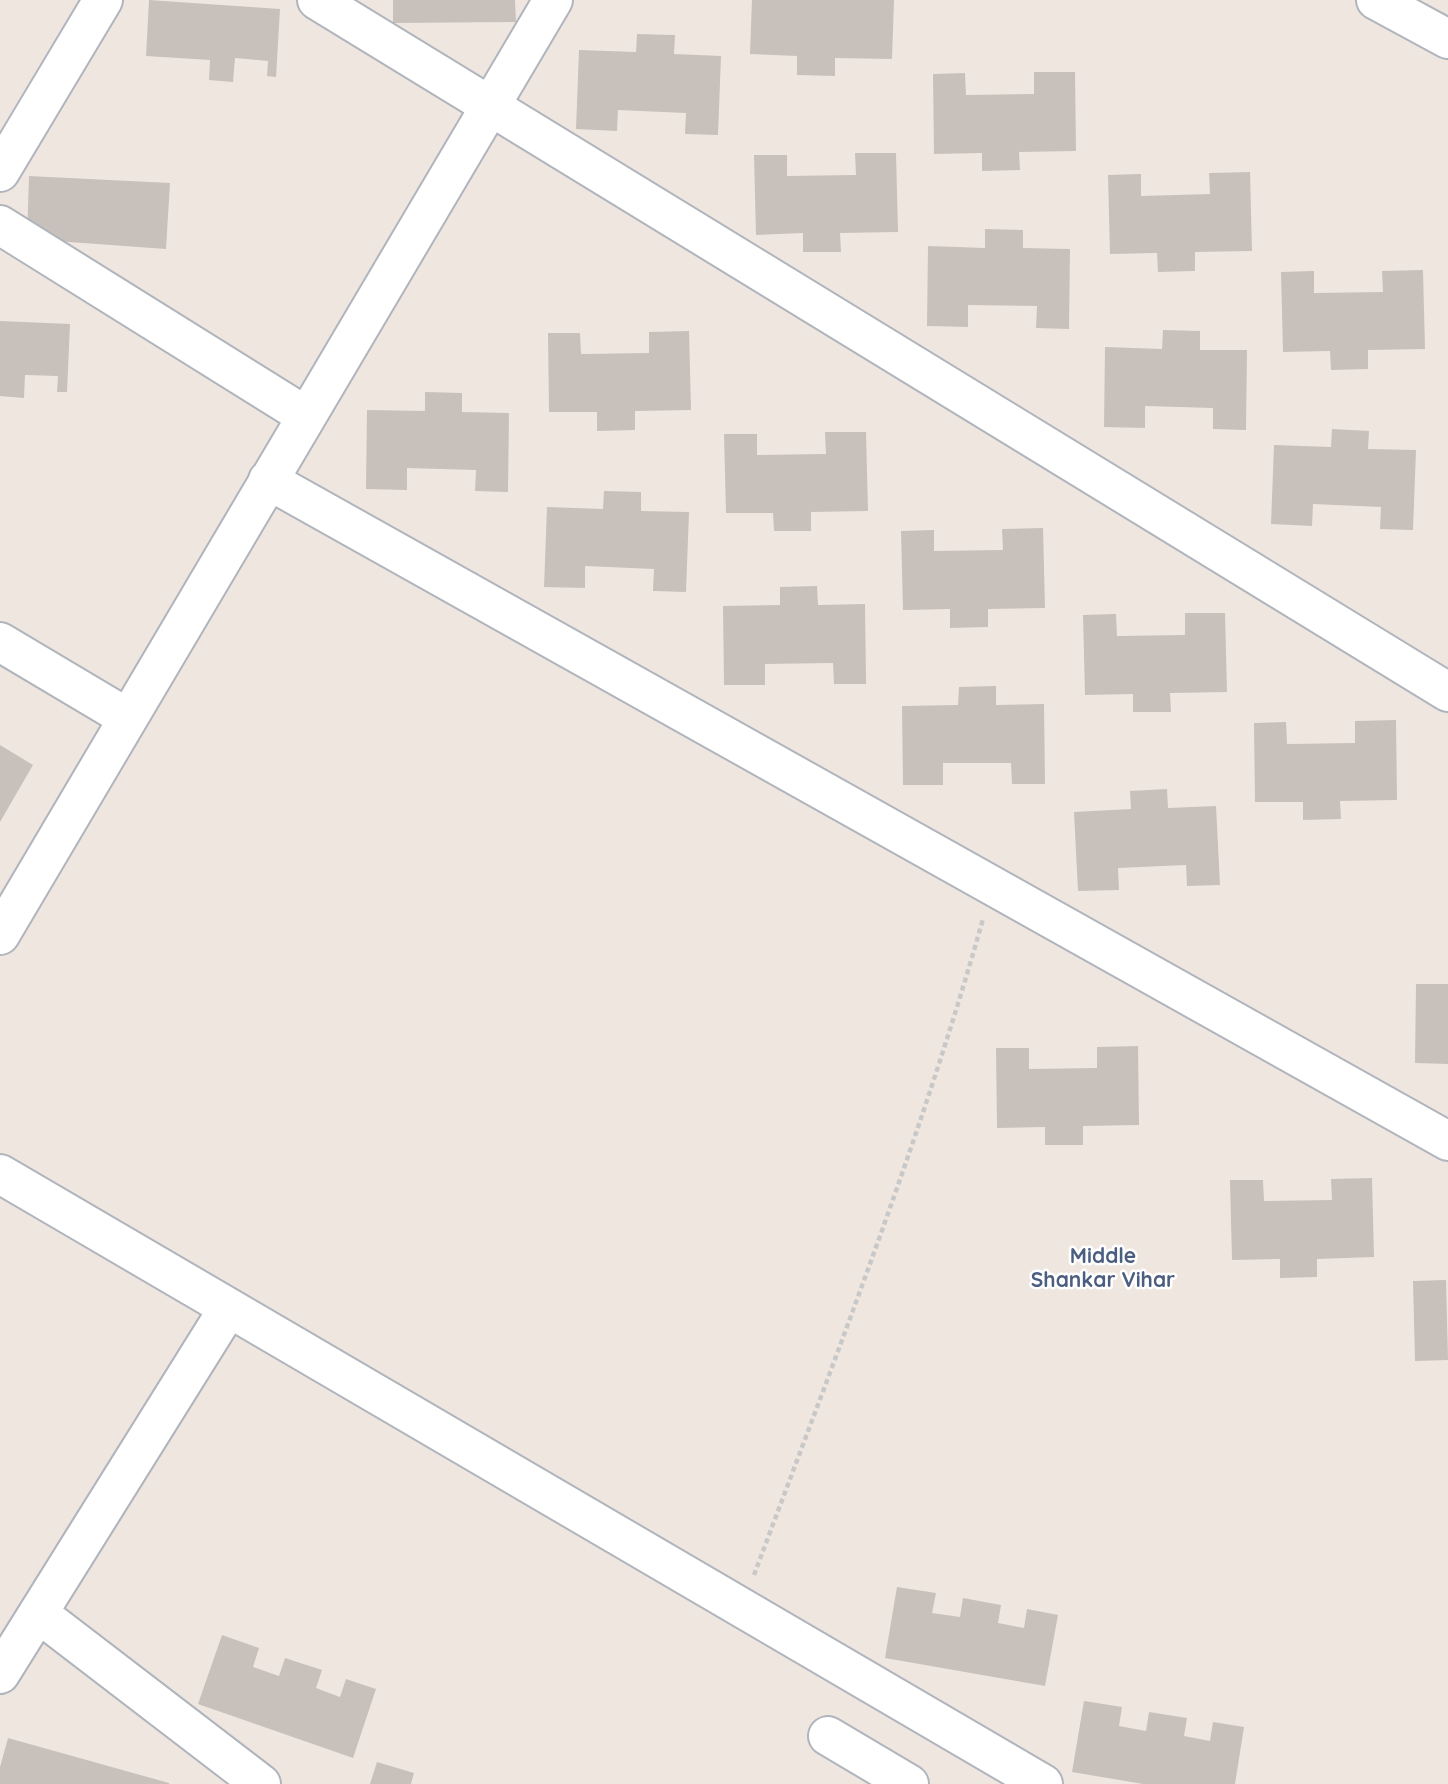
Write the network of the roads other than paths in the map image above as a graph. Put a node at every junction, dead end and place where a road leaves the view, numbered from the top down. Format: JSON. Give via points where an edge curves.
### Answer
{"nodes":[{"id":1,"x":103,"y":0,"type":"edge"},
{"id":2,"x":317,"y":0,"type":"edge"},
{"id":3,"x":553,"y":0,"type":"edge"},
{"id":4,"x":1376,"y":0,"type":"edge"},
{"id":5,"x":1448,"y":39,"type":"edge"},
{"id":6,"x":492,"y":108,"type":"junction"},
{"id":7,"x":0,"y":172,"type":"edge"},
{"id":8,"x":0,"y":225,"type":"edge"},
{"id":9,"x":306,"y":416,"type":"junction"},
{"id":10,"x":268,"y":480,"type":"junction"},
{"id":11,"x":0,"y":642,"type":"edge"},
{"id":12,"x":1448,"y":692,"type":"edge"},
{"id":13,"x":126,"y":717,"type":"junction"},
{"id":14,"x":0,"y":934,"type":"edge"},
{"id":15,"x":1448,"y":1141,"type":"edge"},
{"id":16,"x":0,"y":1174,"type":"edge"},
{"id":17,"x":228,"y":1308,"type":"junction"},
{"id":18,"x":38,"y":1613,"type":"junction"},
{"id":19,"x":0,"y":1674,"type":"edge"},
{"id":20,"x":828,"y":1736,"type":"dead end"},
{"id":21,"x":261,"y":1784,"type":"edge"},
{"id":22,"x":909,"y":1784,"type":"edge"},
{"id":23,"x":1043,"y":1784,"type":"edge"}],
"edges":[{"from":1,"to":7,"type":"street"},
{"from":2,"to":6,"type":"street"},
{"from":3,"to":6,"type":"street"},
{"from":4,"to":5,"type":"street"},
{"from":6,"to":9,"type":"street"},
{"from":6,"to":12,"type":"street"},
{"from":8,"to":9,"type":"street"},
{"from":9,"to":10,"type":"street"},
{"from":10,"to":13,"type":"street"},
{"from":10,"to":15,"type":"street"},
{"from":11,"to":13,"type":"street"},
{"from":13,"to":14,"type":"street"},
{"from":16,"to":17,"type":"street"},
{"from":17,"to":18,"type":"street"},
{"from":17,"to":23,"type":"street"},
{"from":18,"to":19,"type":"street"},
{"from":18,"to":21,"type":"street"},
{"from":20,"to":22,"type":"street"}]}
